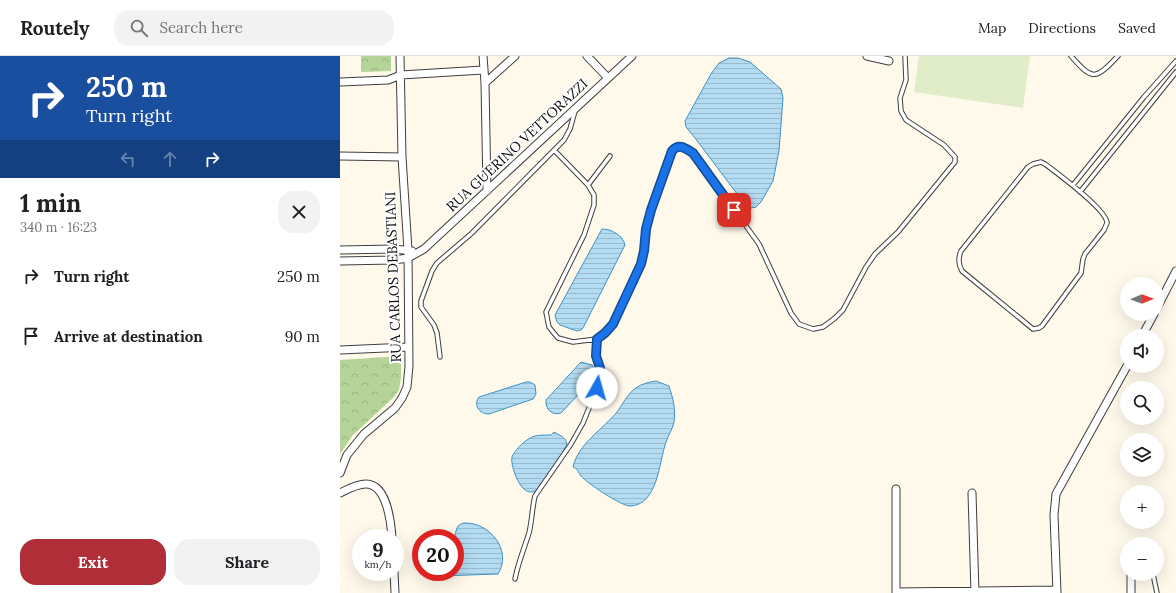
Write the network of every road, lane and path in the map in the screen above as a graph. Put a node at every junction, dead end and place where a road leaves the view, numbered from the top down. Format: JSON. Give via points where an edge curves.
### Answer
{"nodes":[{"id":1,"x":400,"y":56,"type":"edge"},
{"id":2,"x":483,"y":56,"type":"edge"},
{"id":3,"x":515,"y":56,"type":"edge"},
{"id":4,"x":587,"y":56,"type":"edge"},
{"id":5,"x":632,"y":56,"type":"edge"},
{"id":6,"x":867,"y":56,"type":"edge"},
{"id":7,"x":906,"y":56,"type":"edge"},
{"id":8,"x":1071,"y":56,"type":"edge"},
{"id":9,"x":1118,"y":56,"type":"edge"},
{"id":10,"x":1176,"y":61,"type":"edge"},
{"id":11,"x":889,"y":62,"type":"dead end"},
{"id":12,"x":483,"y":70,"type":"junction"},
{"id":13,"x":1176,"y":72,"type":"edge"},
{"id":14,"x":401,"y":74,"type":"junction"},
{"id":15,"x":608,"y":78,"type":"junction"},
{"id":16,"x":340,"y":82,"type":"edge"},
{"id":17,"x":485,"y":83,"type":"junction"},
{"id":18,"x":1144,"y":97,"type":"junction"},
{"id":19,"x":1151,"y":103,"type":"junction"},
{"id":20,"x":575,"y":110,"type":"junction"},
{"id":21,"x":554,"y":150,"type":"junction"},
{"id":22,"x":340,"y":156,"type":"edge"},
{"id":23,"x":610,"y":156,"type":"dead end"},
{"id":24,"x":402,"y":157,"type":"junction"},
{"id":25,"x":588,"y":185,"type":"junction"},
{"id":26,"x":1073,"y":185,"type":"junction"},
{"id":27,"x":487,"y":191,"type":"junction"},
{"id":28,"x":1080,"y":192,"type":"junction"},
{"id":29,"x":340,"y":250,"type":"edge"},
{"id":30,"x":408,"y":254,"type":"junction"},
{"id":31,"x":340,"y":261,"type":"edge"},
{"id":32,"x":1176,"y":271,"type":"edge"},
{"id":33,"x":1164,"y":294,"type":"edge"},
{"id":34,"x":597,"y":339,"type":"junction"},
{"id":35,"x":408,"y":347,"type":"junction"},
{"id":36,"x":340,"y":350,"type":"edge"},
{"id":37,"x":440,"y":357,"type":"dead end"},
{"id":38,"x":1123,"y":373,"type":"edge"},
{"id":39,"x":340,"y":473,"type":"edge"},
{"id":40,"x":896,"y":489,"type":"dead end"},
{"id":41,"x":340,"y":493,"type":"edge"},
{"id":42,"x":972,"y":493,"type":"dead end"},
{"id":43,"x":391,"y":529,"type":"edge"},
{"id":44,"x":515,"y":579,"type":"dead end"},
{"id":45,"x":394,"y":581,"type":"edge"},
{"id":46,"x":1130,"y":581,"type":"edge"},
{"id":47,"x":1154,"y":581,"type":"edge"},
{"id":48,"x":1057,"y":591,"type":"edge"},
{"id":49,"x":896,"y":592,"type":"edge"},
{"id":50,"x":975,"y":592,"type":"edge"},
{"id":51,"x":395,"y":593,"type":"edge"},
{"id":52,"x":1131,"y":593,"type":"edge"},
{"id":53,"x":1157,"y":593,"type":"edge"}],
"edges":[{"from":1,"to":14,"type":"street","name":"RUA CARLOS DEBASTIANI"},
{"from":2,"to":12,"type":"street"},
{"from":3,"to":17,"type":"street"},
{"from":4,"to":15,"type":"street"},
{"from":5,"to":15,"type":"street","name":"RUA GUERINO VETTORAZZI"},
{"from":6,"to":11,"type":"street"},
{"from":7,"to":34,"type":"lane","via":[[906,80],[900,98],[901,111],[906,120],[944,146],[955,157],[955,162],[898,232],[876,254],[866,267],[843,310],[835,318],[823,327],[813,329],[799,324],[791,313],[759,244],[693,153],[679,147],[672,151],[651,210],[641,264],[613,324]]},
{"from":8,"to":9,"type":"lane","via":[[1082,69],[1092,74],[1102,72]]},
{"from":10,"to":18,"type":"lane"},
{"from":12,"to":14,"type":"street"},
{"from":12,"to":17,"type":"street"},
{"from":13,"to":19,"type":"lane"},
{"from":14,"to":16,"type":"street","via":[[388,80]]},
{"from":14,"to":24,"type":"street","name":"RUA CARLOS DEBASTIANI"},
{"from":15,"to":20,"type":"street","name":"RUA GUERINO VETTORAZZI"},
{"from":17,"to":27,"type":"street"},
{"from":18,"to":19,"type":"lane"},
{"from":18,"to":26,"type":"lane"},
{"from":19,"to":28,"type":"lane"},
{"from":20,"to":21,"type":"lane","via":[[570,129]]},
{"from":20,"to":27,"type":"street","name":"RUA GUERINO VETTORAZZI"},
{"from":21,"to":25,"type":"lane"},
{"from":21,"to":37,"type":"lane","via":[[472,233],[437,263],[432,271],[421,307],[437,333]]},
{"from":22,"to":24,"type":"street"},
{"from":23,"to":25,"type":"lane"},
{"from":24,"to":30,"type":"street","name":"RUA CARLOS DEBASTIANI"},
{"from":25,"to":34,"type":"lane","via":[[594,195],[590,219],[546,312],[549,327],[558,338],[573,342]]},
{"from":26,"to":28,"type":"lane"},
{"from":26,"to":28,"type":"lane","via":[[1041,162],[1028,167],[959,254],[962,271],[1033,329],[1042,326],[1081,273],[1085,254],[1107,223],[1105,215]]},
{"from":27,"to":30,"type":"street","name":"RUA GUERINO VETTORAZZI","via":[[424,249]]},
{"from":29,"to":30,"type":"street","via":[[394,249]]},
{"from":30,"to":31,"type":"street","via":[[394,260]]},
{"from":30,"to":35,"type":"street","name":"RUA CARLOS DEBASTIANI"},
{"from":32,"to":33,"type":"street"},
{"from":34,"to":44,"type":"lane","via":[[596,356],[600,368],[597,388],[583,423],[571,444],[535,496],[529,533]]},
{"from":35,"to":36,"type":"street"},
{"from":35,"to":39,"type":"street","name":"RUA CARLOS DEBASTIANI","via":[[407,386],[402,398],[364,434],[347,455]]},
{"from":38,"to":48,"type":"street","via":[[1056,494],[1054,515]]},
{"from":40,"to":49,"type":"street"},
{"from":41,"to":43,"type":"street","via":[[356,486],[374,485],[380,490],[386,502]]},
{"from":42,"to":50,"type":"street"},
{"from":45,"to":51,"type":"street"},
{"from":46,"to":52,"type":"street"},
{"from":47,"to":53,"type":"lane"},
{"from":48,"to":50,"type":"street"},
{"from":49,"to":50,"type":"street"}]}
